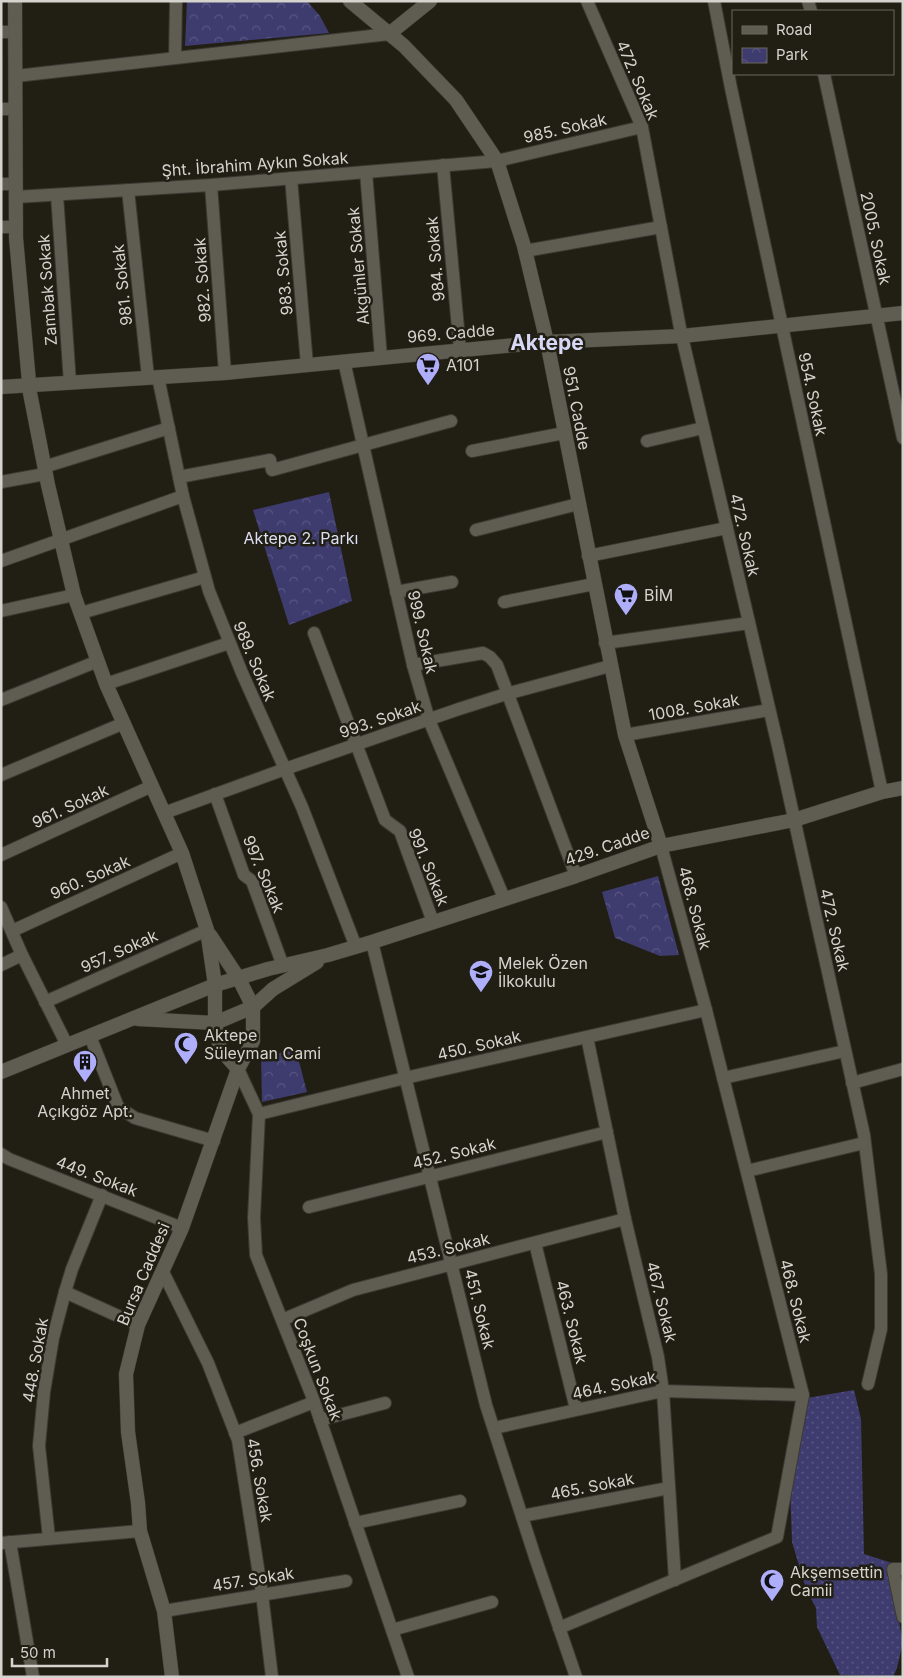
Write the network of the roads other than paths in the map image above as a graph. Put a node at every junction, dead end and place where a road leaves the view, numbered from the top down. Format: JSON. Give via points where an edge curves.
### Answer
{"nodes":[{"id":1,"x":15,"y":1,"type":"edge"},
{"id":2,"x":176,"y":1,"type":"edge"},
{"id":3,"x":350,"y":1,"type":"edge"},
{"id":4,"x":430,"y":1,"type":"edge"},
{"id":5,"x":586,"y":1,"type":"edge"},
{"id":6,"x":714,"y":1,"type":"edge"},
{"id":7,"x":8,"y":32,"type":"edge"},
{"id":8,"x":389,"y":34,"type":"junction"},
{"id":9,"x":175,"y":58,"type":"junction"},
{"id":10,"x":824,"y":75,"type":"edge"},
{"id":11,"x":16,"y":76,"type":"junction"},
{"id":12,"x":1,"y":109,"type":"edge"},
{"id":13,"x":16,"y":109,"type":"junction"},
{"id":14,"x":642,"y":127,"type":"junction"},
{"id":15,"x":497,"y":161,"type":"junction"},
{"id":16,"x":443,"y":166,"type":"junction"},
{"id":17,"x":366,"y":172,"type":"junction"},
{"id":18,"x":291,"y":178,"type":"junction"},
{"id":19,"x":1,"y":184,"type":"edge"},
{"id":20,"x":211,"y":185,"type":"junction"},
{"id":21,"x":128,"y":190,"type":"junction"},
{"id":22,"x":16,"y":191,"type":"junction"},
{"id":23,"x":57,"y":195,"type":"junction"},
{"id":24,"x":1,"y":227,"type":"edge"},
{"id":25,"x":16,"y":227,"type":"junction"},
{"id":26,"x":661,"y":227,"type":"junction"},
{"id":27,"x":525,"y":252,"type":"junction"},
{"id":28,"x":903,"y":313,"type":"edge"},
{"id":29,"x":876,"y":316,"type":"junction"},
{"id":30,"x":782,"y":325,"type":"junction"},
{"id":31,"x":682,"y":336,"type":"junction"},
{"id":32,"x":547,"y":342,"type":"junction"},
{"id":33,"x":460,"y":350,"type":"junction"},
{"id":34,"x":382,"y":357,"type":"junction"},
{"id":35,"x":344,"y":361,"type":"junction"},
{"id":36,"x":307,"y":365,"type":"junction"},
{"id":37,"x":225,"y":372,"type":"junction"},
{"id":38,"x":153,"y":377,"type":"junction"},
{"id":39,"x":70,"y":383,"type":"junction"},
{"id":40,"x":29,"y":386,"type":"junction"},
{"id":41,"x":1,"y":387,"type":"edge"},
{"id":42,"x":451,"y":421,"type":"dead end"},
{"id":43,"x":169,"y":428,"type":"junction"},
{"id":44,"x":703,"y":428,"type":"junction"},
{"id":45,"x":564,"y":433,"type":"junction"},
{"id":46,"x":903,"y":438,"type":"edge"},
{"id":47,"x":647,"y":441,"type":"dead end"},
{"id":48,"x":363,"y":445,"type":"junction"},
{"id":49,"x":472,"y":452,"type":"dead end"},
{"id":50,"x":45,"y":470,"type":"junction"},
{"id":51,"x":179,"y":477,"type":"junction"},
{"id":52,"x":1,"y":482,"type":"edge"},
{"id":53,"x":184,"y":496,"type":"junction"},
{"id":54,"x":578,"y":504,"type":"junction"},
{"id":55,"x":727,"y":528,"type":"junction"},
{"id":56,"x":476,"y":530,"type":"dead end"},
{"id":57,"x":61,"y":540,"type":"junction"},
{"id":58,"x":588,"y":556,"type":"junction"},
{"id":59,"x":1,"y":561,"type":"edge"},
{"id":60,"x":205,"y":577,"type":"junction"},
{"id":61,"x":452,"y":582,"type":"dead end"},
{"id":62,"x":594,"y":584,"type":"junction"},
{"id":63,"x":396,"y":592,"type":"junction"},
{"id":64,"x":74,"y":595,"type":"junction"},
{"id":65,"x":504,"y":602,"type":"dead end"},
{"id":66,"x":1,"y":611,"type":"edge"},
{"id":67,"x":81,"y":613,"type":"junction"},
{"id":68,"x":749,"y":623,"type":"junction"},
{"id":69,"x":314,"y":633,"type":"dead end"},
{"id":70,"x":229,"y":642,"type":"junction"},
{"id":71,"x":605,"y":643,"type":"junction"},
{"id":72,"x":98,"y":660,"type":"junction"},
{"id":73,"x":413,"y":665,"type":"junction"},
{"id":74,"x":610,"y":666,"type":"junction"},
{"id":75,"x":106,"y":684,"type":"junction"},
{"id":76,"x":506,"y":694,"type":"junction"},
{"id":77,"x":1,"y":700,"type":"edge"},
{"id":78,"x":769,"y":710,"type":"junction"},
{"id":79,"x":428,"y":720,"type":"junction"},
{"id":80,"x":124,"y":723,"type":"junction"},
{"id":81,"x":625,"y":736,"type":"junction"},
{"id":82,"x":356,"y":744,"type":"junction"},
{"id":83,"x":285,"y":769,"type":"junction"},
{"id":84,"x":1,"y":775,"type":"edge"},
{"id":85,"x":152,"y":786,"type":"junction"},
{"id":86,"x":903,"y":788,"type":"edge"},
{"id":87,"x":882,"y":792,"type":"junction"},
{"id":88,"x":215,"y":794,"type":"junction"},
{"id":89,"x":164,"y":813,"type":"junction"},
{"id":90,"x":794,"y":820,"type":"junction"},
{"id":91,"x":662,"y":846,"type":"junction"},
{"id":92,"x":182,"y":853,"type":"junction"},
{"id":93,"x":1,"y":855,"type":"edge"},
{"id":94,"x":576,"y":876,"type":"junction"},
{"id":95,"x":504,"y":898,"type":"junction"},
{"id":96,"x":1,"y":907,"type":"edge"},
{"id":97,"x":433,"y":922,"type":"junction"},
{"id":98,"x":207,"y":930,"type":"junction"},
{"id":99,"x":12,"y":931,"type":"junction"},
{"id":100,"x":372,"y":942,"type":"junction"},
{"id":101,"x":356,"y":947,"type":"junction"},
{"id":102,"x":22,"y":955,"type":"junction"},
{"id":103,"x":328,"y":956,"type":"junction"},
{"id":104,"x":1,"y":965,"type":"edge"},
{"id":105,"x":283,"y":966,"type":"junction"},
{"id":106,"x":238,"y":979,"type":"junction"},
{"id":107,"x":216,"y":985,"type":"junction"},
{"id":108,"x":45,"y":1002,"type":"junction"},
{"id":109,"x":253,"y":1007,"type":"junction"},
{"id":110,"x":706,"y":1010,"type":"junction"},
{"id":111,"x":134,"y":1019,"type":"junction"},
{"id":112,"x":215,"y":1022,"type":"junction"},
{"id":113,"x":90,"y":1036,"type":"junction"},
{"id":114,"x":587,"y":1037,"type":"junction"},
{"id":115,"x":67,"y":1045,"type":"junction"},
{"id":116,"x":845,"y":1050,"type":"junction"},
{"id":117,"x":238,"y":1069,"type":"junction"},
{"id":118,"x":903,"y":1069,"type":"edge"},
{"id":119,"x":1,"y":1072,"type":"edge"},
{"id":120,"x":405,"y":1078,"type":"junction"},
{"id":121,"x":723,"y":1078,"type":"junction"},
{"id":122,"x":852,"y":1082,"type":"junction"},
{"id":123,"x":259,"y":1114,"type":"junction"},
{"id":124,"x":607,"y":1132,"type":"junction"},
{"id":125,"x":214,"y":1141,"type":"junction"},
{"id":126,"x":864,"y":1144,"type":"junction"},
{"id":127,"x":1,"y":1154,"type":"edge"},
{"id":128,"x":747,"y":1171,"type":"junction"},
{"id":129,"x":430,"y":1176,"type":"junction"},
{"id":130,"x":102,"y":1195,"type":"junction"},
{"id":131,"x":309,"y":1207,"type":"dead end"},
{"id":132,"x":625,"y":1219,"type":"junction"},
{"id":133,"x":182,"y":1228,"type":"junction"},
{"id":134,"x":535,"y":1242,"type":"junction"},
{"id":135,"x":452,"y":1264,"type":"junction"},
{"id":136,"x":163,"y":1272,"type":"junction"},
{"id":137,"x":65,"y":1292,"type":"junction"},
{"id":138,"x":282,"y":1320,"type":"junction"},
{"id":139,"x":138,"y":1325,"type":"junction"},
{"id":140,"x":868,"y":1384,"type":"dead end"},
{"id":141,"x":663,"y":1391,"type":"junction"},
{"id":142,"x":803,"y":1395,"type":"junction"},
{"id":143,"x":314,"y":1402,"type":"junction"},
{"id":144,"x":385,"y":1403,"type":"dead end"},
{"id":145,"x":576,"y":1409,"type":"junction"},
{"id":146,"x":320,"y":1420,"type":"junction"},
{"id":147,"x":494,"y":1428,"type":"junction"},
{"id":148,"x":235,"y":1433,"type":"junction"},
{"id":149,"x":669,"y":1488,"type":"junction"},
{"id":150,"x":460,"y":1501,"type":"dead end"},
{"id":151,"x":522,"y":1516,"type":"junction"},
{"id":152,"x":355,"y":1522,"type":"junction"},
{"id":153,"x":140,"y":1531,"type":"junction"},
{"id":154,"x":49,"y":1538,"type":"junction"},
{"id":155,"x":6,"y":1542,"type":"edge"},
{"id":156,"x":898,"y":1569,"type":"edge"},
{"id":157,"x":675,"y":1580,"type":"junction"},
{"id":158,"x":346,"y":1581,"type":"dead end"},
{"id":159,"x":262,"y":1594,"type":"junction"},
{"id":160,"x":492,"y":1602,"type":"dead end"},
{"id":161,"x":164,"y":1611,"type":"junction"},
{"id":162,"x":903,"y":1617,"type":"edge"},
{"id":163,"x":559,"y":1628,"type":"junction"},
{"id":164,"x":392,"y":1630,"type":"junction"},
{"id":165,"x":33,"y":1677,"type":"edge"},
{"id":166,"x":172,"y":1677,"type":"edge"},
{"id":167,"x":272,"y":1677,"type":"edge"},
{"id":168,"x":408,"y":1677,"type":"edge"},
{"id":169,"x":576,"y":1677,"type":"edge"}],
"edges":[{"from":1,"to":7,"type":"street"},
{"from":2,"to":9,"type":"street"},
{"from":3,"to":8,"type":"street","name":"951. Cadde"},
{"from":4,"to":8,"type":"street"},
{"from":5,"to":14,"type":"street","name":"472. Sokak"},
{"from":6,"to":30,"type":"street","name":"954. Sokak"},
{"from":7,"to":11,"type":"street"},
{"from":8,"to":9,"type":"street"},
{"from":8,"to":15,"type":"street","name":"951. Cadde","via":[[456,100]]},
{"from":9,"to":11,"type":"street"},
{"from":10,"to":29,"type":"street","name":"2005. Sokak"},
{"from":11,"to":13,"type":"street"},
{"from":12,"to":13,"type":"street"},
{"from":13,"to":22,"type":"street"},
{"from":14,"to":15,"type":"street","name":"985. Sokak"},
{"from":14,"to":26,"type":"street","name":"472. Sokak"},
{"from":15,"to":16,"type":"street","name":"Şht. İbrahim Aykın Sokak"},
{"from":15,"to":27,"type":"street","name":"951. Cadde"},
{"from":16,"to":17,"type":"street","name":"Şht. İbrahim Aykın Sokak"},
{"from":16,"to":33,"type":"street","name":"984. Sokak"},
{"from":17,"to":18,"type":"street","name":"Şht. İbrahim Aykın Sokak"},
{"from":17,"to":34,"type":"street","name":"Akgünler Sokak"},
{"from":18,"to":20,"type":"street","name":"Şht. İbrahim Aykın Sokak"},
{"from":18,"to":36,"type":"street","name":"983. Sokak"},
{"from":19,"to":22,"type":"street","name":"Şht. İbrahim Aykın Sokak"},
{"from":20,"to":21,"type":"street","name":"Şht. İbrahim Aykın Sokak"},
{"from":20,"to":37,"type":"street","name":"982. Sokak"},
{"from":21,"to":23,"type":"street","name":"Şht. İbrahim Aykın Sokak"},
{"from":21,"to":38,"type":"street","name":"981. Sokak"},
{"from":22,"to":23,"type":"street","name":"Şht. İbrahim Aykın Sokak"},
{"from":22,"to":25,"type":"street"},
{"from":23,"to":39,"type":"street","name":"Zambak Sokak"},
{"from":24,"to":25,"type":"street"},
{"from":25,"to":40,"type":"street"},
{"from":26,"to":27,"type":"street"},
{"from":26,"to":31,"type":"street","name":"472. Sokak"},
{"from":27,"to":32,"type":"street","name":"951. Cadde"},
{"from":28,"to":29,"type":"street","name":"969. Cadde"},
{"from":29,"to":30,"type":"street","name":"969. Cadde"},
{"from":29,"to":46,"type":"street","name":"2005. Sokak"},
{"from":30,"to":31,"type":"street","name":"969. Cadde"},
{"from":30,"to":87,"type":"street","name":"954. Sokak"},
{"from":31,"to":32,"type":"street","name":"969. Cadde"},
{"from":31,"to":44,"type":"street","name":"472. Sokak"},
{"from":32,"to":33,"type":"street","name":"969. Cadde"},
{"from":32,"to":45,"type":"street","name":"951. Cadde"},
{"from":33,"to":34,"type":"street","name":"969. Cadde"},
{"from":34,"to":35,"type":"street","name":"969. Cadde"},
{"from":35,"to":36,"type":"street","name":"969. Cadde"},
{"from":35,"to":48,"type":"street","name":"999. Sokak"},
{"from":36,"to":37,"type":"street","name":"969. Cadde"},
{"from":37,"to":38,"type":"street","name":"969. Cadde"},
{"from":38,"to":39,"type":"street","name":"969. Cadde"},
{"from":38,"to":43,"type":"street","name":"989. Sokak"},
{"from":39,"to":40,"type":"street","name":"969. Cadde"},
{"from":40,"to":41,"type":"street","name":"969. Cadde"},
{"from":40,"to":50,"type":"street"},
{"from":42,"to":48,"type":"street"},
{"from":43,"to":50,"type":"street"},
{"from":43,"to":51,"type":"street","name":"989. Sokak"},
{"from":44,"to":47,"type":"street"},
{"from":44,"to":55,"type":"street","name":"472. Sokak"},
{"from":45,"to":49,"type":"street"},
{"from":45,"to":54,"type":"street","name":"951. Cadde"},
{"from":48,"to":51,"type":"street","via":[[272,470],[270,460]]},
{"from":48,"to":63,"type":"street","name":"999. Sokak"},
{"from":50,"to":52,"type":"street"},
{"from":50,"to":57,"type":"street"},
{"from":51,"to":53,"type":"street","name":"989. Sokak"},
{"from":53,"to":57,"type":"street"},
{"from":53,"to":60,"type":"street","name":"989. Sokak"},
{"from":54,"to":56,"type":"street"},
{"from":54,"to":58,"type":"street","name":"951. Cadde"},
{"from":55,"to":58,"type":"street"},
{"from":55,"to":68,"type":"street","name":"472. Sokak"},
{"from":57,"to":59,"type":"street"},
{"from":57,"to":64,"type":"street"},
{"from":58,"to":62,"type":"street","name":"951. Cadde"},
{"from":60,"to":67,"type":"street"},
{"from":60,"to":70,"type":"street","name":"989. Sokak"},
{"from":61,"to":63,"type":"street"},
{"from":62,"to":65,"type":"street"},
{"from":62,"to":71,"type":"street","name":"951. Cadde"},
{"from":63,"to":73,"type":"street","name":"999. Sokak"},
{"from":64,"to":66,"type":"street"},
{"from":64,"to":67,"type":"street"},
{"from":67,"to":72,"type":"street"},
{"from":68,"to":71,"type":"street"},
{"from":68,"to":78,"type":"street","name":"472. Sokak"},
{"from":69,"to":82,"type":"street","name":"991. Sokak"},
{"from":70,"to":75,"type":"street"},
{"from":70,"to":83,"type":"street","name":"989. Sokak"},
{"from":71,"to":74,"type":"street","name":"951. Cadde"},
{"from":72,"to":75,"type":"street"},
{"from":72,"to":77,"type":"street"},
{"from":73,"to":76,"type":"street","via":[[483,654],[497,665]]},
{"from":73,"to":79,"type":"street","name":"999. Sokak"},
{"from":74,"to":76,"type":"street","name":"993. Sokak"},
{"from":74,"to":81,"type":"street","name":"951. Cadde"},
{"from":75,"to":80,"type":"street"},
{"from":76,"to":79,"type":"street","name":"993. Sokak"},
{"from":76,"to":94,"type":"street"},
{"from":78,"to":81,"type":"street","name":"1008. Sokak"},
{"from":78,"to":90,"type":"street","name":"472. Sokak"},
{"from":79,"to":82,"type":"street","name":"993. Sokak"},
{"from":79,"to":95,"type":"street","name":"999. Sokak"},
{"from":80,"to":84,"type":"street"},
{"from":80,"to":85,"type":"street"},
{"from":81,"to":91,"type":"street","name":"951. Cadde"},
{"from":82,"to":83,"type":"street","name":"993. Sokak"},
{"from":82,"to":97,"type":"street","name":"991. Sokak","via":[[384,820],[400,831]]},
{"from":83,"to":88,"type":"street","name":"993. Sokak"},
{"from":83,"to":101,"type":"street","name":"989. Sokak"},
{"from":85,"to":89,"type":"street"},
{"from":85,"to":93,"type":"street","name":"961. Sokak"},
{"from":86,"to":87,"type":"street","name":"429. Cadde"},
{"from":87,"to":90,"type":"street","name":"429. Cadde"},
{"from":88,"to":89,"type":"street","name":"993. Sokak"},
{"from":88,"to":105,"type":"street","name":"997. Sokak","via":[[244,875],[252,881]]},
{"from":89,"to":92,"type":"street"},
{"from":90,"to":91,"type":"street","name":"429. Cadde"},
{"from":90,"to":116,"type":"street","name":"472. Sokak"},
{"from":91,"to":94,"type":"street","name":"429. Cadde"},
{"from":91,"to":110,"type":"street","name":"468. Sokak"},
{"from":92,"to":98,"type":"street"},
{"from":92,"to":99,"type":"street","name":"960. Sokak"},
{"from":94,"to":95,"type":"street","name":"429. Cadde"},
{"from":95,"to":97,"type":"street","name":"429. Cadde"},
{"from":96,"to":99,"type":"street"},
{"from":97,"to":100,"type":"street","name":"429. Cadde"},
{"from":98,"to":106,"type":"street"},
{"from":98,"to":107,"type":"street"},
{"from":98,"to":108,"type":"street","name":"957. Sokak"},
{"from":99,"to":102,"type":"street"},
{"from":100,"to":101,"type":"street","name":"429. Cadde"},
{"from":100,"to":120,"type":"street","name":"451. Sokak"},
{"from":101,"to":103,"type":"street","name":"429. Cadde"},
{"from":102,"to":104,"type":"street"},
{"from":102,"to":108,"type":"street"},
{"from":103,"to":105,"type":"street"},
{"from":103,"to":109,"type":"street","via":[[273,989]]},
{"from":105,"to":106,"type":"street"},
{"from":106,"to":107,"type":"street"},
{"from":106,"to":109,"type":"street"},
{"from":107,"to":111,"type":"street"},
{"from":107,"to":112,"type":"street"},
{"from":108,"to":115,"type":"street"},
{"from":109,"to":112,"type":"street"},
{"from":109,"to":117,"type":"street","name":"Bursa Caddesi","via":[[253,1041]]},
{"from":110,"to":114,"type":"street","name":"450. Sokak"},
{"from":110,"to":121,"type":"street","name":"468. Sokak"},
{"from":111,"to":112,"type":"street"},
{"from":111,"to":113,"type":"street"},
{"from":112,"to":117,"type":"street","via":[[220,1049]]},
{"from":113,"to":115,"type":"street"},
{"from":113,"to":125,"type":"street","via":[[118,1106],[135,1118]]},
{"from":114,"to":120,"type":"street","name":"450. Sokak"},
{"from":114,"to":124,"type":"street","name":"467. Sokak"},
{"from":115,"to":119,"type":"street"},
{"from":116,"to":121,"type":"street"},
{"from":116,"to":122,"type":"street","name":"472. Sokak"},
{"from":117,"to":123,"type":"street","name":"Coşkun Sokak"},
{"from":117,"to":125,"type":"street","name":"Bursa Caddesi"},
{"from":118,"to":122,"type":"street"},
{"from":120,"to":123,"type":"street","name":"450. Sokak"},
{"from":120,"to":129,"type":"street","name":"451. Sokak"},
{"from":121,"to":128,"type":"street","name":"468. Sokak"},
{"from":122,"to":126,"type":"street","name":"472. Sokak"},
{"from":123,"to":138,"type":"street","name":"Coşkun Sokak","via":[[254,1218],[256,1255]]},
{"from":124,"to":129,"type":"street","name":"452. Sokak"},
{"from":124,"to":132,"type":"street","name":"467. Sokak"},
{"from":125,"to":133,"type":"street","name":"Bursa Caddesi"},
{"from":126,"to":128,"type":"street"},
{"from":126,"to":140,"type":"street","name":"472. Sokak","via":[[881,1274],[881,1330]]},
{"from":127,"to":130,"type":"street","name":"449. Sokak"},
{"from":128,"to":142,"type":"street","name":"468. Sokak"},
{"from":129,"to":131,"type":"street","name":"452. Sokak"},
{"from":129,"to":135,"type":"street","name":"451. Sokak"},
{"from":130,"to":133,"type":"street","name":"449. Sokak"},
{"from":130,"to":137,"type":"street","name":"448. Sokak"},
{"from":132,"to":134,"type":"street","name":"453. Sokak"},
{"from":132,"to":141,"type":"street","name":"467. Sokak"},
{"from":133,"to":136,"type":"street","name":"Bursa Caddesi"},
{"from":134,"to":135,"type":"street","name":"453. Sokak"},
{"from":134,"to":145,"type":"street","name":"463. Sokak"},
{"from":135,"to":138,"type":"street","name":"453. Sokak","via":[[353,1290]]},
{"from":135,"to":147,"type":"street","name":"451. Sokak"},
{"from":136,"to":139,"type":"street","name":"Bursa Caddesi"},
{"from":136,"to":148,"type":"street","name":"456. Sokak","via":[[208,1363]]},
{"from":137,"to":139,"type":"street"},
{"from":137,"to":154,"type":"street","name":"448. Sokak","via":[[53,1338],[39,1446]]},
{"from":138,"to":143,"type":"street","name":"Coşkun Sokak"},
{"from":139,"to":153,"type":"street","name":"Bursa Caddesi","via":[[126,1374],[128,1432]]},
{"from":141,"to":142,"type":"street","name":"464. Sokak"},
{"from":141,"to":145,"type":"street","name":"464. Sokak"},
{"from":141,"to":149,"type":"street","name":"467. Sokak"},
{"from":142,"to":157,"type":"street","name":"468. Sokak","via":[[777,1537]]},
{"from":143,"to":146,"type":"street","name":"Coşkun Sokak"},
{"from":143,"to":148,"type":"street"},
{"from":144,"to":146,"type":"street"},
{"from":145,"to":147,"type":"street","name":"464. Sokak"},
{"from":146,"to":152,"type":"street","name":"Coşkun Sokak"},
{"from":147,"to":151,"type":"street","name":"451. Sokak"},
{"from":148,"to":159,"type":"street","name":"456. Sokak"},
{"from":149,"to":151,"type":"street","name":"465. Sokak"},
{"from":149,"to":157,"type":"street","name":"467. Sokak"},
{"from":150,"to":152,"type":"street"},
{"from":151,"to":163,"type":"street","name":"451. Sokak"},
{"from":152,"to":164,"type":"street","name":"Coşkun Sokak"},
{"from":153,"to":154,"type":"street"},
{"from":153,"to":161,"type":"street","name":"Bursa Caddesi"},
{"from":154,"to":155,"type":"street"},
{"from":155,"to":165,"type":"street"},
{"from":156,"to":162,"type":"street"},
{"from":157,"to":163,"type":"street","name":"468. Sokak"},
{"from":158,"to":159,"type":"street","name":"457. Sokak"},
{"from":159,"to":161,"type":"street","name":"457. Sokak"},
{"from":159,"to":167,"type":"street","name":"456. Sokak"},
{"from":160,"to":164,"type":"street"},
{"from":161,"to":166,"type":"street","name":"Bursa Caddesi"},
{"from":163,"to":169,"type":"street","name":"451. Sokak"},
{"from":164,"to":168,"type":"street","name":"Coşkun Sokak"}]}
